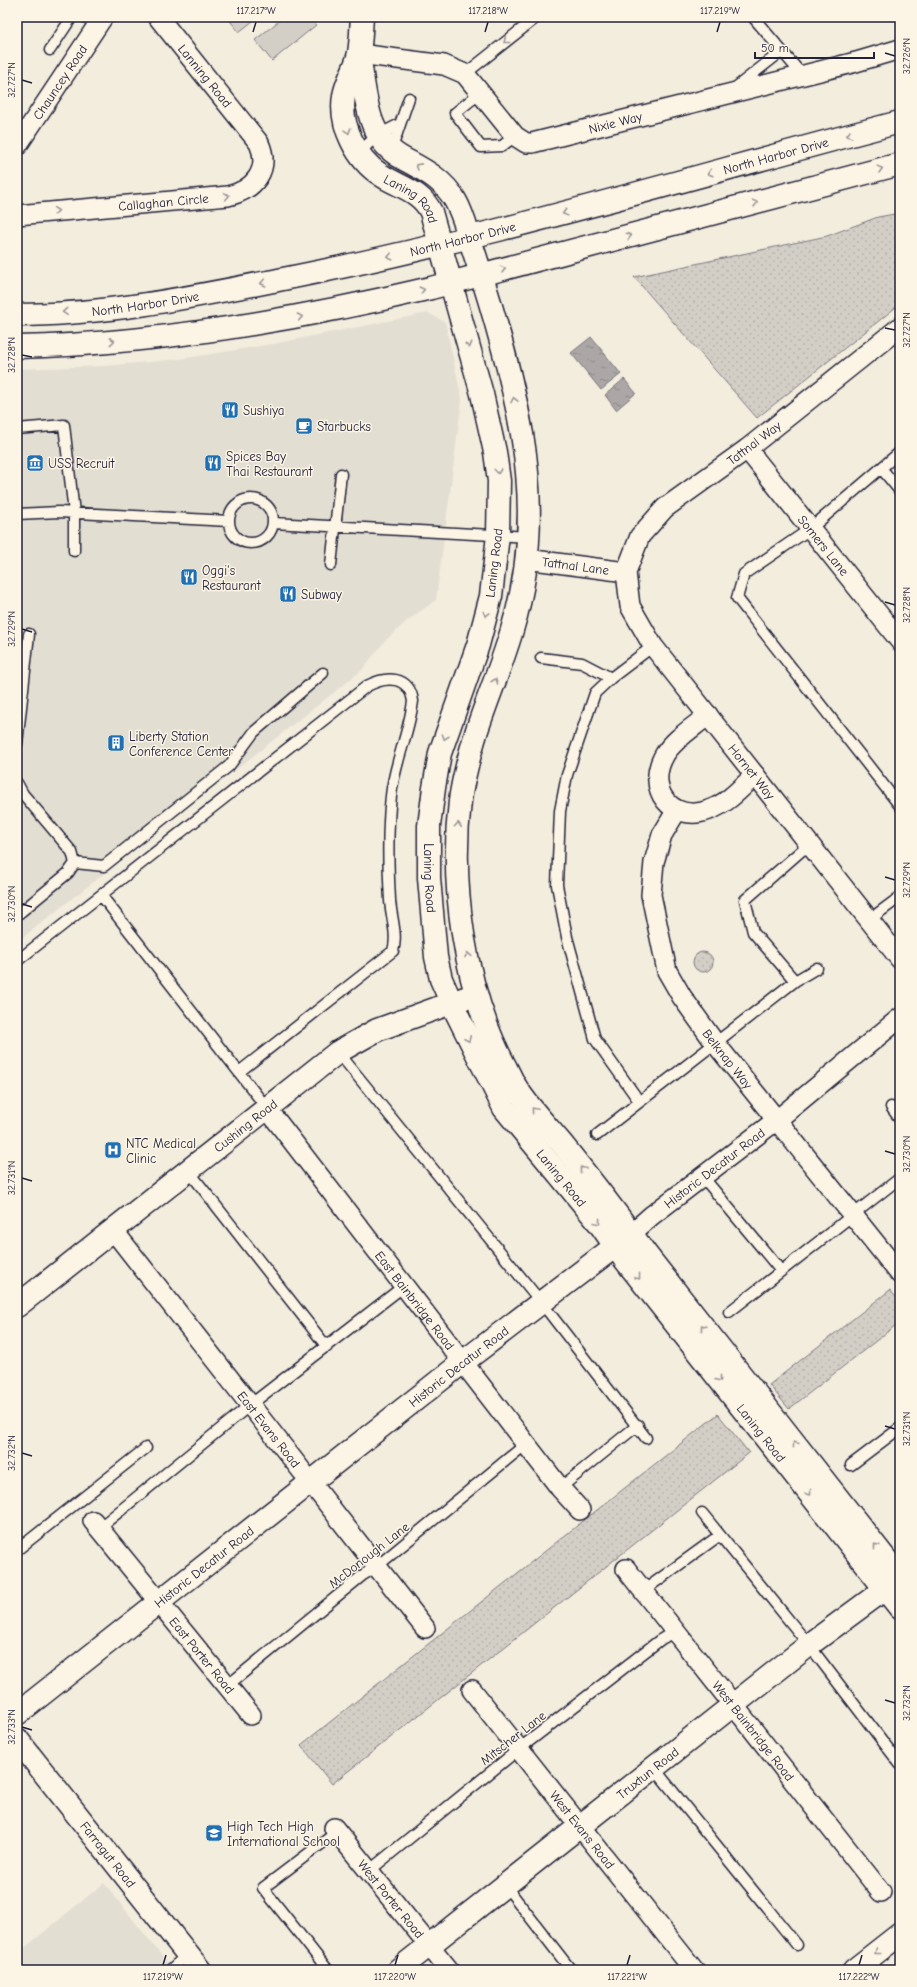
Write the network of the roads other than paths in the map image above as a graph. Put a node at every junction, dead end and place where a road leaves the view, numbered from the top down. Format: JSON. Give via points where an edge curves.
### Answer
{"nodes":[{"id":1,"x":72,"y":17,"type":"edge"},
{"id":2,"x":158,"y":17,"type":"edge"},
{"id":3,"x":362,"y":17,"type":"edge"},
{"id":4,"x":537,"y":17,"type":"edge"},
{"id":5,"x":753,"y":17,"type":"edge"},
{"id":6,"x":95,"y":20,"type":"edge"},
{"id":7,"x":900,"y":49,"type":"edge"},
{"id":8,"x":50,"y":50,"type":"dead end"},
{"id":9,"x":782,"y":50,"type":"junction"},
{"id":10,"x":359,"y":54,"type":"junction"},
{"id":11,"x":465,"y":74,"type":"junction"},
{"id":12,"x":803,"y":76,"type":"junction"},
{"id":13,"x":480,"y":93,"type":"junction"},
{"id":14,"x":727,"y":94,"type":"junction"},
{"id":15,"x":409,"y":98,"type":"dead end"},
{"id":16,"x":900,"y":122,"type":"edge"},
{"id":17,"x":400,"y":124,"type":"junction"},
{"id":18,"x":253,"y":135,"type":"joint"},
{"id":19,"x":515,"y":136,"type":"junction"},
{"id":20,"x":384,"y":143,"type":"junction"},
{"id":21,"x":17,"y":146,"type":"edge"},
{"id":22,"x":360,"y":154,"type":"junction"},
{"id":23,"x":900,"y":164,"type":"edge"},
{"id":24,"x":17,"y":215,"type":"edge"},
{"id":25,"x":469,"y":238,"type":"junction"},
{"id":26,"x":440,"y":246,"type":"junction"},
{"id":27,"x":482,"y":275,"type":"junction"},
{"id":28,"x":450,"y":283,"type":"junction"},
{"id":29,"x":17,"y":315,"type":"edge"},
{"id":30,"x":900,"y":327,"type":"edge"},
{"id":31,"x":17,"y":347,"type":"edge"},
{"id":32,"x":17,"y":428,"type":"edge"},
{"id":33,"x":747,"y":449,"type":"junction"},
{"id":34,"x":900,"y":452,"type":"edge"},
{"id":35,"x":881,"y":468,"type":"junction"},
{"id":36,"x":341,"y":474,"type":"dead end"},
{"id":37,"x":900,"y":491,"type":"edge"},
{"id":38,"x":74,"y":513,"type":"junction"},
{"id":39,"x":17,"y":514,"type":"edge"},
{"id":40,"x":229,"y":521,"type":"junction"},
{"id":41,"x":273,"y":523,"type":"junction"},
{"id":42,"x":335,"y":526,"type":"junction"},
{"id":43,"x":810,"y":529,"type":"junction"},
{"id":44,"x":498,"y":536,"type":"junction"},
{"id":45,"x":528,"y":537,"type":"junction"},
{"id":46,"x":74,"y":551,"type":"dead end"},
{"id":47,"x":526,"y":559,"type":"junction"},
{"id":48,"x":331,"y":565,"type":"dead end"},
{"id":49,"x":626,"y":572,"type":"junction"},
{"id":50,"x":29,"y":634,"type":"dead end"},
{"id":51,"x":900,"y":642,"type":"edge"},
{"id":52,"x":653,"y":646,"type":"junction"},
{"id":53,"x":541,"y":658,"type":"dead end"},
{"id":54,"x":323,"y":673,"type":"dead end"},
{"id":55,"x":611,"y":678,"type":"junction"},
{"id":56,"x":708,"y":715,"type":"junction"},
{"id":57,"x":17,"y":744,"type":"edge"},
{"id":58,"x":755,"y":775,"type":"junction"},
{"id":59,"x":17,"y":783,"type":"edge"},
{"id":60,"x":900,"y":806,"type":"edge"},
{"id":61,"x":677,"y":810,"type":"junction"},
{"id":62,"x":809,"y":844,"type":"junction"},
{"id":63,"x":75,"y":863,"type":"junction"},
{"id":64,"x":101,"y":895,"type":"junction"},
{"id":65,"x":900,"y":897,"type":"edge"},
{"id":66,"x":17,"y":915,"type":"edge"},
{"id":67,"x":869,"y":920,"type":"junction"},
{"id":68,"x":900,"y":959,"type":"edge"},
{"id":69,"x":17,"y":961,"type":"edge"},
{"id":70,"x":817,"y":968,"type":"dead end"},
{"id":71,"x":795,"y":981,"type":"junction"},
{"id":72,"x":475,"y":993,"type":"junction"},
{"id":73,"x":452,"y":1004,"type":"junction"},
{"id":74,"x":900,"y":1018,"type":"edge"},
{"id":75,"x":715,"y":1043,"type":"junction"},
{"id":76,"x":338,"y":1052,"type":"junction"},
{"id":77,"x":239,"y":1072,"type":"junction"},
{"id":78,"x":639,"y":1101,"type":"junction"},
{"id":79,"x":266,"y":1107,"type":"junction"},
{"id":80,"x":891,"y":1108,"type":"dead end"},
{"id":81,"x":778,"y":1119,"type":"junction"},
{"id":82,"x":900,"y":1119,"type":"edge"},
{"id":83,"x":597,"y":1135,"type":"dead end"},
{"id":84,"x":188,"y":1170,"type":"junction"},
{"id":85,"x":703,"y":1177,"type":"junction"},
{"id":86,"x":900,"y":1178,"type":"edge"},
{"id":87,"x":853,"y":1215,"type":"junction"},
{"id":88,"x":112,"y":1230,"type":"junction"},
{"id":89,"x":623,"y":1240,"type":"junction"},
{"id":90,"x":781,"y":1271,"type":"junction"},
{"id":91,"x":900,"y":1274,"type":"edge"},
{"id":92,"x":404,"y":1286,"type":"junction"},
{"id":93,"x":541,"y":1302,"type":"junction"},
{"id":94,"x":17,"y":1306,"type":"edge"},
{"id":95,"x":729,"y":1312,"type":"dead end"},
{"id":96,"x":327,"y":1347,"type":"junction"},
{"id":97,"x":463,"y":1362,"type":"junction"},
{"id":98,"x":250,"y":1405,"type":"junction"},
{"id":99,"x":638,"y":1425,"type":"junction"},
{"id":100,"x":900,"y":1428,"type":"edge"},
{"id":101,"x":646,"y":1438,"type":"dead end"},
{"id":102,"x":526,"y":1444,"type":"junction"},
{"id":103,"x":146,"y":1448,"type":"dead end"},
{"id":104,"x":851,"y":1465,"type":"dead end"},
{"id":105,"x":311,"y":1482,"type":"junction"},
{"id":106,"x":560,"y":1488,"type":"junction"},
{"id":107,"x":580,"y":1510,"type":"dead end"},
{"id":108,"x":702,"y":1513,"type":"dead end"},
{"id":109,"x":96,"y":1524,"type":"joint"},
{"id":110,"x":720,"y":1535,"type":"junction"},
{"id":111,"x":17,"y":1550,"type":"edge"},
{"id":112,"x":376,"y":1567,"type":"junction"},
{"id":113,"x":626,"y":1570,"type":"dead end"},
{"id":114,"x":895,"y":1581,"type":"edge"},
{"id":115,"x":643,"y":1591,"type":"junction"},
{"id":116,"x":159,"y":1601,"type":"junction"},
{"id":117,"x":900,"y":1608,"type":"edge"},
{"id":118,"x":426,"y":1628,"type":"dead end"},
{"id":119,"x":675,"y":1631,"type":"junction"},
{"id":120,"x":809,"y":1645,"type":"junction"},
{"id":121,"x":227,"y":1686,"type":"junction"},
{"id":122,"x":472,"y":1690,"type":"dead end"},
{"id":123,"x":733,"y":1704,"type":"junction"},
{"id":124,"x":17,"y":1714,"type":"edge"},
{"id":125,"x":251,"y":1715,"type":"dead end"},
{"id":126,"x":17,"y":1739,"type":"edge"},
{"id":127,"x":520,"y":1749,"type":"junction"},
{"id":128,"x":900,"y":1764,"type":"edge"},
{"id":129,"x":654,"y":1768,"type":"junction"},
{"id":130,"x":581,"y":1826,"type":"junction"},
{"id":131,"x":336,"y":1830,"type":"joint"},
{"id":132,"x":369,"y":1871,"type":"junction"},
{"id":133,"x":505,"y":1885,"type":"junction"},
{"id":134,"x":881,"y":1892,"type":"dead end"},
{"id":135,"x":900,"y":1934,"type":"edge"},
{"id":136,"x":428,"y":1944,"type":"junction"},
{"id":137,"x":797,"y":1945,"type":"dead end"},
{"id":138,"x":194,"y":1962,"type":"edge"},
{"id":139,"x":170,"y":1970,"type":"edge"},
{"id":140,"x":328,"y":1970,"type":"edge"},
{"id":141,"x":398,"y":1970,"type":"edge"},
{"id":142,"x":449,"y":1970,"type":"edge"},
{"id":143,"x":571,"y":1970,"type":"edge"},
{"id":144,"x":694,"y":1970,"type":"edge"},
{"id":145,"x":854,"y":1970,"type":"edge"}],
"edges":[{"from":1,"to":8,"type":"lane"},
{"from":2,"to":18,"type":"street","name":"Lanning Road"},
{"from":3,"to":10,"type":"street","name":"Laning Road"},
{"from":4,"to":11,"type":"lane","one_way":true},
{"from":5,"to":9,"type":"lane"},
{"from":6,"to":21,"type":"street","name":"Chauncey Road"},
{"from":7,"to":12,"type":"street","name":"Nixie Way"},
{"from":9,"to":12,"type":"lane"},
{"from":9,"to":14,"type":"lane"},
{"from":10,"to":11,"type":"street","via":[[444,65]]},
{"from":10,"to":20,"type":"street","name":"Laning Road","via":[[368,111]]},
{"from":10,"to":22,"type":"street","name":"Laning Road","one_way":true,"via":[[344,95],[343,106],[348,132]]},
{"from":11,"to":13,"type":"street"},
{"from":12,"to":14,"type":"street","name":"Nixie Way"},
{"from":13,"to":19,"type":"street"},
{"from":13,"to":19,"type":"lane","via":[[455,113],[481,147],[502,146]]},
{"from":14,"to":19,"type":"street","name":"Nixie Way","via":[[538,142],[526,143]]},
{"from":15,"to":17,"type":"lane"},
{"from":16,"to":25,"type":"street","name":"North Harbor Drive","one_way":true},
{"from":17,"to":20,"type":"lane"},
{"from":17,"to":20,"type":"lane"},
{"from":24,"to":18,"type":"street","name":"Callaghan Circle","one_way":true,"via":[[236,194],[253,184],[262,167],[263,152]]},
{"from":20,"to":22,"type":"lane","via":[[366,144]]},
{"from":25,"to":20,"type":"street","name":"Laning Road","one_way":true,"via":[[457,203],[443,184]]},
{"from":22,"to":26,"type":"street","name":"Laning Road","via":[[379,174],[423,199],[431,212]]},
{"from":27,"to":23,"type":"street","one_way":true},
{"from":25,"to":26,"type":"street","name":"North Harbor Drive"},
{"from":25,"to":27,"type":"street","name":"Laning Road"},
{"from":26,"to":28,"type":"street","name":"Laning Road"},
{"from":26,"to":29,"type":"street","name":"North Harbor Drive","one_way":true,"via":[[163,302],[100,310]]},
{"from":27,"to":28,"type":"street"},
{"from":45,"to":27,"type":"street","name":"Laning Road","one_way":true,"via":[[528,489],[522,438],[512,387]]},
{"from":31,"to":28,"type":"street","one_way":true,"via":[[168,336],[275,321]]},
{"from":28,"to":44,"type":"street","name":"Laning Road","one_way":true,"via":[[482,394],[495,452],[499,481]]},
{"from":30,"to":33,"type":"street","name":"Tattnal Way"},
{"from":32,"to":38,"type":"lane","via":[[64,425]]},
{"from":33,"to":43,"type":"street","name":"Somers Lane"},
{"from":33,"to":49,"type":"street","name":"Tattnal Way","via":[[665,508],[640,536]]},
{"from":34,"to":35,"type":"lane"},
{"from":35,"to":37,"type":"lane"},
{"from":35,"to":43,"type":"lane"},
{"from":36,"to":42,"type":"lane"},
{"from":38,"to":39,"type":"lane"},
{"from":38,"to":40,"type":"lane"},
{"from":38,"to":46,"type":"lane"},
{"from":40,"to":41,"type":"lane","via":[[234,535],[246,542],[254,543],[267,536]]},
{"from":40,"to":41,"type":"lane","via":[[234,508],[245,500],[252,499],[270,509]]},
{"from":41,"to":42,"type":"lane"},
{"from":42,"to":44,"type":"lane"},
{"from":42,"to":48,"type":"lane"},
{"from":43,"to":51,"type":"street","name":"Somers Lane"},
{"from":43,"to":60,"type":"lane","via":[[744,574],[737,598]]},
{"from":44,"to":45,"type":"lane"},
{"from":44,"to":73,"type":"street","name":"Laning Road","one_way":true,"via":[[495,576],[478,645],[440,752],[429,826],[429,878],[436,957],[441,979]]},
{"from":45,"to":47,"type":"street","name":"Laning Road"},
{"from":47,"to":49,"type":"street","name":"Tattnal Lane"},
{"from":72,"to":47,"type":"street","name":"Laning Road","one_way":true,"via":[[458,893],[457,837],[460,797],[469,754],[513,627]]},
{"from":49,"to":52,"type":"street","name":"Hornet Way","via":[[630,606]]},
{"from":50,"to":57,"type":"lane"},
{"from":52,"to":55,"type":"lane"},
{"from":52,"to":56,"type":"street","name":"Hornet Way"},
{"from":53,"to":55,"type":"lane","via":[[582,663]]},
{"from":54,"to":63,"type":"lane","via":[[254,732],[229,766],[104,866]]},
{"from":55,"to":78,"type":"lane","via":[[596,693],[567,775],[560,811],[557,885],[567,937],[595,1039]]},
{"from":56,"to":58,"type":"street","name":"Hornet Way"},
{"from":56,"to":61,"type":"street","via":[[674,743],[665,754],[658,770],[657,788],[667,803]]},
{"from":58,"to":61,"type":"street","via":[[723,804],[694,814]]},
{"from":58,"to":62,"type":"street","name":"Hornet Way"},
{"from":59,"to":63,"type":"lane","via":[[23,794],[72,852]]},
{"from":61,"to":75,"type":"street","name":"Belknap Way","via":[[662,836],[654,862],[651,895],[667,970],[682,997]]},
{"from":62,"to":67,"type":"street","name":"Hornet Way"},
{"from":62,"to":71,"type":"lane","via":[[745,900],[753,932]]},
{"from":63,"to":66,"type":"lane","via":[[68,873]]},
{"from":64,"to":69,"type":"lane"},
{"from":64,"to":77,"type":"lane"},
{"from":64,"to":77,"type":"lane","via":[[367,686],[381,679],[390,679],[404,684],[409,689],[412,695],[412,709],[394,772],[388,844],[390,900],[395,941],[393,951]]},
{"from":65,"to":67,"type":"lane"},
{"from":67,"to":68,"type":"street","name":"Hornet Way"},
{"from":70,"to":71,"type":"lane"},
{"from":71,"to":75,"type":"lane"},
{"from":72,"to":73,"type":"street","name":"Cushing Road"},
{"from":89,"to":72,"type":"street","name":"Laning Road","one_way":true,"via":[[519,1092],[491,1040]]},
{"from":73,"to":76,"type":"street","name":"Cushing Road","via":[[377,1030]]},
{"from":73,"to":89,"type":"street","name":"Laning Road","one_way":true,"via":[[504,1108],[599,1223]]},
{"from":74,"to":81,"type":"street","name":"Historic Decatur Road"},
{"from":75,"to":78,"type":"lane"},
{"from":75,"to":81,"type":"street","name":"Belknap Way"},
{"from":76,"to":79,"type":"street","name":"Cushing Road"},
{"from":76,"to":93,"type":"lane"},
{"from":77,"to":79,"type":"lane"},
{"from":78,"to":83,"type":"lane"},
{"from":79,"to":84,"type":"street","name":"Cushing Road"},
{"from":79,"to":92,"type":"street","name":"East Bainbridge Road"},
{"from":80,"to":82,"type":"lane"},
{"from":81,"to":85,"type":"street","name":"Historic Decatur Road"},
{"from":81,"to":87,"type":"street","name":"Belknap Way"},
{"from":84,"to":88,"type":"street","name":"Cushing Road"},
{"from":84,"to":96,"type":"lane"},
{"from":85,"to":89,"type":"street","name":"Historic Decatur Road"},
{"from":85,"to":90,"type":"lane"},
{"from":86,"to":87,"type":"lane"},
{"from":87,"to":90,"type":"lane"},
{"from":87,"to":91,"type":"street","name":"Belknap Way"},
{"from":88,"to":94,"type":"street","name":"Cushing Road"},
{"from":88,"to":98,"type":"street","name":"East Evans Road"},
{"from":89,"to":93,"type":"street","name":"Historic Decatur Road"},
{"from":89,"to":114,"type":"street","name":"Laning Road"},
{"from":90,"to":95,"type":"lane"},
{"from":92,"to":96,"type":"lane"},
{"from":92,"to":97,"type":"street","name":"East Bainbridge Road"},
{"from":93,"to":97,"type":"street","name":"Historic Decatur Road"},
{"from":93,"to":99,"type":"lane"},
{"from":96,"to":98,"type":"lane"},
{"from":97,"to":102,"type":"street","name":"East Bainbridge Road"},
{"from":97,"to":105,"type":"street","name":"Historic Decatur Road"},
{"from":98,"to":105,"type":"street","name":"East Evans Road"},
{"from":98,"to":109,"type":"lane"},
{"from":99,"to":101,"type":"lane"},
{"from":99,"to":106,"type":"lane"},
{"from":100,"to":104,"type":"lane"},
{"from":102,"to":106,"type":"street","name":"East Bainbridge Road"},
{"from":102,"to":112,"type":"lane","name":"McDonough Lane"},
{"from":103,"to":111,"type":"lane"},
{"from":105,"to":112,"type":"street","name":"East Evans Road"},
{"from":105,"to":116,"type":"street","name":"Historic Decatur Road"},
{"from":106,"to":107,"type":"street","name":"East Bainbridge Road"},
{"from":108,"to":110,"type":"lane"},
{"from":109,"to":116,"type":"street","name":"East Porter Road"},
{"from":110,"to":115,"type":"lane"},
{"from":110,"to":120,"type":"lane"},
{"from":112,"to":118,"type":"street","name":"East Evans Road"},
{"from":112,"to":121,"type":"lane","name":"McDonough Lane"},
{"from":113,"to":115,"type":"street","name":"West Bainbridge Road"},
{"from":114,"to":117,"type":"street","name":"Laning Road"},
{"from":114,"to":120,"type":"street","name":"Truxtun Road"},
{"from":115,"to":119,"type":"street","name":"West Bainbridge Road"},
{"from":116,"to":121,"type":"street","name":"East Porter Road"},
{"from":116,"to":124,"type":"street","name":"Historic Decatur Road"},
{"from":119,"to":123,"type":"street","name":"West Bainbridge Road"},
{"from":119,"to":127,"type":"lane","name":"Mitscher Lane"},
{"from":120,"to":123,"type":"street","name":"Truxtun Road"},
{"from":120,"to":128,"type":"lane"},
{"from":121,"to":125,"type":"street","name":"East Porter Road"},
{"from":122,"to":127,"type":"street","name":"West Evans Road"},
{"from":123,"to":129,"type":"street","name":"Truxtun Road"},
{"from":123,"to":134,"type":"street","name":"West Bainbridge Road"},
{"from":126,"to":138,"type":"street","name":"Farragut Road"},
{"from":127,"to":130,"type":"street","name":"West Evans Road"},
{"from":127,"to":132,"type":"lane","name":"Mitscher Lane"},
{"from":129,"to":130,"type":"street","name":"Truxtun Road"},
{"from":129,"to":137,"type":"lane"},
{"from":130,"to":133,"type":"street","name":"Truxtun Road"},
{"from":130,"to":144,"type":"street","name":"West Evans Road"},
{"from":131,"to":132,"type":"street","name":"West Porter Road"},
{"from":131,"to":140,"type":"lane","via":[[263,1888]]},
{"from":132,"to":136,"type":"street","name":"West Porter Road"},
{"from":133,"to":136,"type":"street","name":"Truxtun Road"},
{"from":133,"to":143,"type":"lane"},
{"from":135,"to":145,"type":"street","one_way":true},
{"from":136,"to":141,"type":"street","name":"Truxtun Road"},
{"from":136,"to":142,"type":"street","name":"West Porter Road"},
{"from":138,"to":139,"type":"lane"}]}
